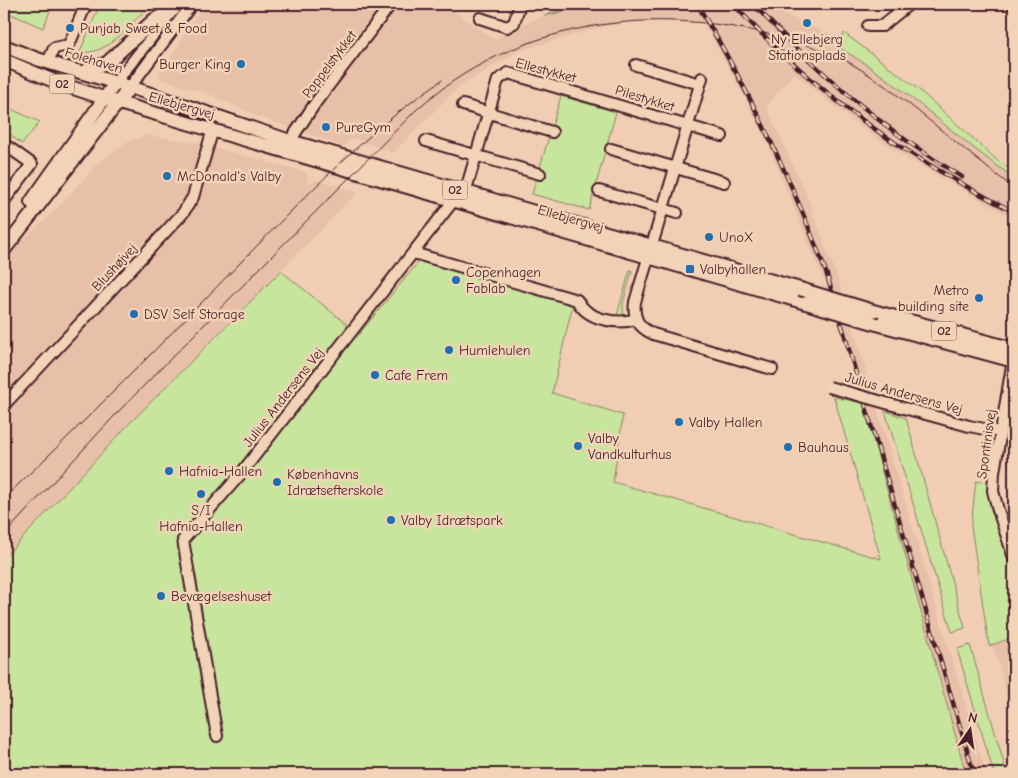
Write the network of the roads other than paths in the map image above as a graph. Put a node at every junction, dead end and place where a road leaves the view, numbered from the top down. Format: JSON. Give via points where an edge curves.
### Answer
{"nodes":[{"id":1,"x":86,"y":4,"type":"edge"},
{"id":2,"x":192,"y":4,"type":"edge"},
{"id":3,"x":391,"y":4,"type":"edge"},
{"id":4,"x":520,"y":4,"type":"edge"},
{"id":5,"x":909,"y":4,"type":"edge"},
{"id":6,"x":173,"y":6,"type":"edge"},
{"id":7,"x":480,"y":18,"type":"dead end"},
{"id":8,"x":868,"y":26,"type":"dead end"},
{"id":9,"x":4,"y":46,"type":"edge"},
{"id":10,"x":4,"y":60,"type":"edge"},
{"id":11,"x":48,"y":62,"type":"junction"},
{"id":12,"x":636,"y":65,"type":"dead end"},
{"id":13,"x":82,"y":72,"type":"junction"},
{"id":14,"x":110,"y":90,"type":"junction"},
{"id":15,"x":125,"y":95,"type":"junction"},
{"id":16,"x":593,"y":97,"type":"joint"},
{"id":17,"x":463,"y":106,"type":"dead end"},
{"id":18,"x":488,"y":112,"type":"junction"},
{"id":19,"x":688,"y":125,"type":"junction"},
{"id":20,"x":213,"y":130,"type":"junction"},
{"id":21,"x":552,"y":132,"type":"dead end"},
{"id":22,"x":722,"y":136,"type":"dead end"},
{"id":23,"x":426,"y":141,"type":"dead end"},
{"id":24,"x":290,"y":142,"type":"junction"},
{"id":25,"x":4,"y":144,"type":"edge"},
{"id":26,"x":611,"y":149,"type":"dead end"},
{"id":27,"x":476,"y":155,"type":"junction"},
{"id":28,"x":675,"y":168,"type":"junction"},
{"id":29,"x":540,"y":174,"type":"dead end"},
{"id":30,"x":724,"y":182,"type":"dead end"},
{"id":31,"x":599,"y":191,"type":"dead end"},
{"id":32,"x":460,"y":197,"type":"junction"},
{"id":33,"x":4,"y":201,"type":"edge"},
{"id":34,"x":663,"y":209,"type":"junction"},
{"id":35,"x":677,"y":213,"type":"dead end"},
{"id":36,"x":4,"y":237,"type":"edge"},
{"id":37,"x":4,"y":250,"type":"edge"},
{"id":38,"x":650,"y":251,"type":"junction"},
{"id":39,"x":413,"y":253,"type":"junction"},
{"id":40,"x":636,"y":319,"type":"junction"},
{"id":41,"x":1014,"y":356,"type":"edge"},
{"id":42,"x":772,"y":369,"type":"dead end"},
{"id":43,"x":829,"y":387,"type":"dead end"},
{"id":44,"x":4,"y":405,"type":"edge"},
{"id":45,"x":1000,"y":432,"type":"junction"},
{"id":46,"x":1014,"y":558,"type":"edge"},
{"id":47,"x":217,"y":736,"type":"dead end"}],
"edges":[{"from":1,"to":11,"type":"street","name":"Folehaven","via":[[69,45],[54,48]]},
{"from":2,"to":15,"type":"street"},
{"from":3,"to":24,"type":"street","name":"Poppelstykket","via":[[316,102]]},
{"from":4,"to":7,"type":"street","via":[[514,23],[508,26]]},
{"from":5,"to":8,"type":"street","via":[[882,26]]},
{"from":6,"to":13,"type":"main road","via":[[107,63]]},
{"from":6,"to":14,"type":"street"},
{"from":9,"to":11,"type":"main road","name":"Folehaven","number":"O2"},
{"from":10,"to":14,"type":"main road","name":"Folehaven","number":"O2","via":[[61,84]]},
{"from":11,"to":13,"type":"main road","name":"Folehaven","number":"O2"},
{"from":12,"to":19,"type":"street","name":"Pilestykket","via":[[701,81]]},
{"from":13,"to":14,"type":"main road","name":"Folehaven","number":"O2"},
{"from":14,"to":15,"type":"main road","name":"Folehaven","number":"O2"},
{"from":14,"to":15,"type":"main road","name":"Folehaven","number":"O2"},
{"from":14,"to":36,"type":"main road"},
{"from":15,"to":20,"type":"main road","name":"Ellebjergvej","number":"O2"},
{"from":15,"to":24,"type":"main road","name":"Ellebjergvej","number":"O2"},
{"from":15,"to":37,"type":"main road"},
{"from":16,"to":18,"type":"street","name":"Ellestykket","via":[[508,73],[498,80]]},
{"from":16,"to":19,"type":"street","name":"Pilestykket"},
{"from":17,"to":18,"type":"street"},
{"from":18,"to":21,"type":"street"},
{"from":18,"to":27,"type":"street","name":"Ellestykket"},
{"from":19,"to":22,"type":"street","name":"Pilestykket"},
{"from":19,"to":28,"type":"street","name":"Pilestykket"},
{"from":20,"to":32,"type":"main road","name":"Ellebjergvej","number":"O2"},
{"from":20,"to":44,"type":"street","name":"Blushøjvej","via":[[193,197],[183,213]]},
{"from":23,"to":27,"type":"street"},
{"from":24,"to":32,"type":"main road","name":"Ellebjergvej","number":"O2"},
{"from":25,"to":33,"type":"street","via":[[32,164]]},
{"from":26,"to":28,"type":"street"},
{"from":27,"to":29,"type":"street"},
{"from":27,"to":32,"type":"street","name":"Ellestykket"},
{"from":28,"to":30,"type":"street"},
{"from":28,"to":34,"type":"street","name":"Pilestykket"},
{"from":31,"to":34,"type":"street"},
{"from":32,"to":38,"type":"main road","name":"Ellebjergvej","number":"O2"},
{"from":32,"to":39,"type":"street","name":"Julius Andersens Vej"},
{"from":34,"to":35,"type":"street"},
{"from":34,"to":38,"type":"street","name":"Pilestykket"},
{"from":38,"to":40,"type":"street","via":[[635,302]]},
{"from":38,"to":41,"type":"main road","name":"Ellebjergvej","number":"O2","bridge":true,"via":[[800,289]]},
{"from":38,"to":41,"type":"main road","name":"Ellebjergvej","number":"O2","bridge":true,"via":[[877,324]]},
{"from":39,"to":40,"type":"street","via":[[577,300],[580,306],[606,321],[623,323]]},
{"from":39,"to":47,"type":"street","name":"Julius Andersens Vej","via":[[239,476],[183,540]]},
{"from":40,"to":42,"type":"street","via":[[652,334]]},
{"from":41,"to":45,"type":"street","name":"Spontinisvej"},
{"from":43,"to":45,"type":"street","name":"Julius Andersens Vej","bridge":true},
{"from":45,"to":46,"type":"street","name":"Spontinisvej","via":[[993,491]]}]}
